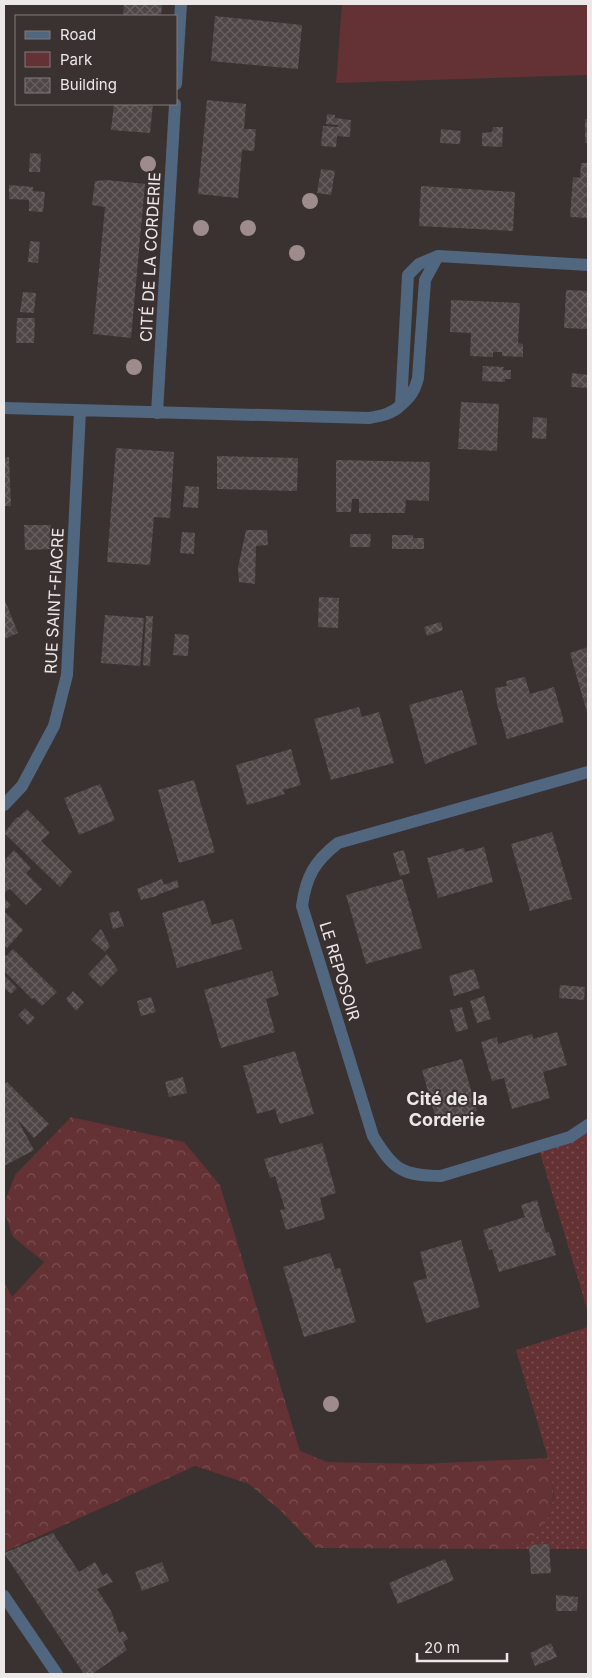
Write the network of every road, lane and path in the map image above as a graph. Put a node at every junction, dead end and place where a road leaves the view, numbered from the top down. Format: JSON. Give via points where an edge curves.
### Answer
{"nodes":[{"id":1,"x":181,"y":4,"type":"edge"},
{"id":2,"x":178,"y":52,"type":"edge"},
{"id":3,"x":175,"y":105,"type":"edge"},
{"id":4,"x":588,"y":265,"type":"edge"},
{"id":5,"x":4,"y":408,"type":"edge"},
{"id":6,"x":80,"y":411,"type":"junction"},
{"id":7,"x":157,"y":413,"type":"junction"},
{"id":8,"x":588,"y":772,"type":"edge"},
{"id":9,"x":4,"y":805,"type":"edge"},
{"id":10,"x":588,"y":1125,"type":"edge"},
{"id":11,"x":4,"y":1596,"type":"edge"},
{"id":12,"x":57,"y":1674,"type":"edge"}],
"edges":[{"from":1,"to":2,"type":"street"},
{"from":3,"to":7,"type":"street","name":"CITÉ DE LA CORDERIE"},
{"from":4,"to":7,"type":"street","via":[[438,256],[419,264],[408,275],[401,405],[383,416]]},
{"from":5,"to":6,"type":"street"},
{"from":6,"to":7,"type":"street"},
{"from":6,"to":9,"type":"street","name":"RUE SAINT-FIACRE","via":[[68,675],[54,726],[22,786]]},
{"from":8,"to":10,"type":"street","name":"LE REPOSOIR","via":[[338,843],[322,856],[314,868],[304,888],[302,906],[373,1136],[384,1154],[402,1171],[420,1176],[441,1176],[570,1136]]},
{"from":11,"to":12,"type":"street"}]}
